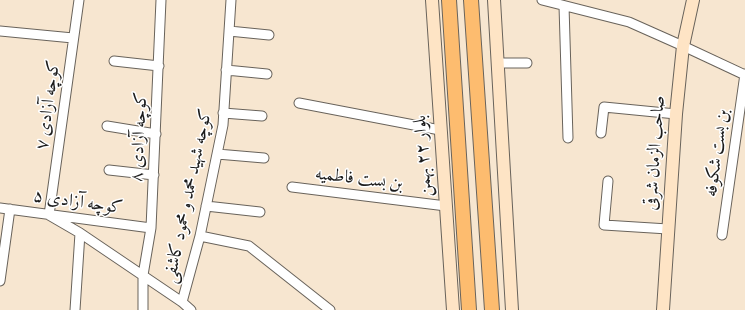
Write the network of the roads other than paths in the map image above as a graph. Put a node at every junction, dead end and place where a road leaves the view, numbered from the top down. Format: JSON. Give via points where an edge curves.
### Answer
{"nodes":[{"id":1,"x":79,"y":0,"type":"edge"},
{"id":2,"x":162,"y":0,"type":"edge"},
{"id":3,"x":231,"y":0,"type":"edge"},
{"id":4,"x":432,"y":0,"type":"edge"},
{"id":5,"x":449,"y":0,"type":"edge"},
{"id":6,"x":471,"y":0,"type":"edge"},
{"id":7,"x":494,"y":0,"type":"edge"},
{"id":8,"x":542,"y":0,"type":"edge"},
{"id":9,"x":693,"y":0,"type":"edge"},
{"id":10,"x":564,"y":6,"type":"junction"},
{"id":11,"x":0,"y":31,"type":"edge"},
{"id":12,"x":229,"y":31,"type":"junction"},
{"id":13,"x":269,"y":35,"type":"dead end"},
{"id":14,"x":73,"y":38,"type":"junction"},
{"id":15,"x":683,"y":46,"type":"junction"},
{"id":16,"x":114,"y":61,"type":"dead end"},
{"id":17,"x":498,"y":63,"type":"junction"},
{"id":18,"x":527,"y":63,"type":"dead end"},
{"id":19,"x":159,"y":66,"type":"junction"},
{"id":20,"x":226,"y":70,"type":"junction"},
{"id":21,"x":267,"y":74,"type":"dead end"},
{"id":22,"x":745,"y":75,"type":"edge"},
{"id":23,"x":299,"y":103,"type":"dead end"},
{"id":24,"x":223,"y":113,"type":"junction"},
{"id":25,"x":676,"y":114,"type":"junction"},
{"id":26,"x":262,"y":116,"type":"dead end"},
{"id":27,"x":107,"y":126,"type":"dead end"},
{"id":28,"x":440,"y":130,"type":"junction"},
{"id":29,"x":601,"y":133,"type":"dead end"},
{"id":30,"x":156,"y":134,"type":"junction"},
{"id":31,"x":568,"y":138,"type":"dead end"},
{"id":32,"x":216,"y":154,"type":"junction"},
{"id":33,"x":264,"y":158,"type":"dead end"},
{"id":34,"x":109,"y":170,"type":"dead end"},
{"id":35,"x":154,"y":175,"type":"junction"},
{"id":36,"x":608,"y":181,"type":"dead end"},
{"id":37,"x":292,"y":187,"type":"dead end"},
{"id":38,"x":206,"y":206,"type":"junction"},
{"id":39,"x":446,"y":206,"type":"junction"},
{"id":40,"x":0,"y":208,"type":"edge"},
{"id":41,"x":10,"y":209,"type":"junction"},
{"id":42,"x":260,"y":212,"type":"dead end"},
{"id":43,"x":49,"y":215,"type":"junction"},
{"id":44,"x":151,"y":228,"type":"junction"},
{"id":45,"x":668,"y":229,"type":"junction"},
{"id":46,"x":80,"y":233,"type":"junction"},
{"id":47,"x":722,"y":235,"type":"dead end"},
{"id":48,"x":200,"y":236,"type":"junction"},
{"id":49,"x":143,"y":275,"type":"junction"},
{"id":50,"x":0,"y":281,"type":"edge"},
{"id":51,"x":182,"y":302,"type":"junction"},
{"id":52,"x":75,"y":310,"type":"edge"},
{"id":53,"x":143,"y":310,"type":"edge"},
{"id":54,"x":191,"y":310,"type":"edge"},
{"id":55,"x":330,"y":310,"type":"edge"},
{"id":56,"x":453,"y":310,"type":"edge"},
{"id":57,"x":469,"y":310,"type":"edge"},
{"id":58,"x":492,"y":310,"type":"edge"},
{"id":59,"x":512,"y":310,"type":"edge"},
{"id":60,"x":663,"y":310,"type":"edge"}],
"edges":[{"from":1,"to":14,"type":"street","name":"کوچه آزادی ۷"},
{"from":2,"to":19,"type":"street","name":"کوچه آزادی ۸"},
{"from":3,"to":12,"type":"street","name":"کوچه شهید محمد و محمود کاشفی"},
{"from":4,"to":28,"type":"main road","name":"بلوار ۲۲ بهمن"},
{"from":5,"to":57,"type":"main road","name":"بلوار ۲۲ بهمن"},
{"from":6,"to":58,"type":"main road"},
{"from":7,"to":17,"type":"main road"},
{"from":8,"to":10,"type":"street"},
{"from":9,"to":15,"type":"main road","name":"صاحب الزمان شرقی"},
{"from":10,"to":15,"type":"street","via":[[629,22]]},
{"from":10,"to":31,"type":"street"},
{"from":11,"to":14,"type":"street"},
{"from":12,"to":13,"type":"street"},
{"from":12,"to":20,"type":"street","name":"کوچه شهید محمد و محمود کاشفی"},
{"from":14,"to":43,"type":"street","name":"کوچه آزادی ۷"},
{"from":15,"to":22,"type":"street"},
{"from":15,"to":25,"type":"main road","name":"صاحب الزمان شرقی"},
{"from":16,"to":19,"type":"street"},
{"from":17,"to":18,"type":"street"},
{"from":17,"to":59,"type":"main road"},
{"from":19,"to":30,"type":"street","name":"کوچه آزادی ۸"},
{"from":20,"to":21,"type":"street"},
{"from":20,"to":24,"type":"street","name":"کوچه شهید محمد و محمود کاشفی"},
{"from":22,"to":47,"type":"street","name":"بن بست شکوفه"},
{"from":23,"to":28,"type":"street"},
{"from":24,"to":26,"type":"street"},
{"from":24,"to":32,"type":"street","name":"کوچه شهید محمد و محمود کاشفی"},
{"from":25,"to":29,"type":"street","via":[[604,107]]},
{"from":25,"to":45,"type":"main road","name":"صاحب الزمان شرقی"},
{"from":27,"to":30,"type":"street"},
{"from":28,"to":39,"type":"main road","name":"بلوار ۲۲ بهمن"},
{"from":30,"to":35,"type":"street","name":"کوچه آزادی ۸"},
{"from":32,"to":33,"type":"street"},
{"from":32,"to":38,"type":"street","name":"کوچه شهید محمد و محمود کاشفی"},
{"from":34,"to":35,"type":"street"},
{"from":35,"to":44,"type":"street","name":"کوچه آزادی ۸"},
{"from":36,"to":45,"type":"street","via":[[604,225]]},
{"from":37,"to":39,"type":"street","name":"بن بست فاطمیه"},
{"from":38,"to":42,"type":"street"},
{"from":38,"to":48,"type":"street","name":"کوچه شهید محمد و محمود کاشفی"},
{"from":39,"to":56,"type":"main road","name":"بلوار ۲۲ بهمن"},
{"from":40,"to":41,"type":"street","name":"کوچه آزادی ۵"},
{"from":41,"to":43,"type":"street","name":"کوچه آزادی ۵"},
{"from":41,"to":50,"type":"street"},
{"from":43,"to":44,"type":"street","name":"کوچه آزادی ۵"},
{"from":43,"to":46,"type":"street"},
{"from":44,"to":49,"type":"street","name":"کوچه آزادی ۸"},
{"from":45,"to":60,"type":"main road","name":"صاحب الزمان شرقی"},
{"from":46,"to":49,"type":"street"},
{"from":46,"to":52,"type":"street"},
{"from":48,"to":51,"type":"street","name":"کوچه شهید محمد و محمود کاشفی"},
{"from":48,"to":55,"type":"street","via":[[249,246]]},
{"from":49,"to":51,"type":"street"},
{"from":49,"to":53,"type":"street","name":"کوچه آزادی ۸"},
{"from":51,"to":54,"type":"street"}]}
